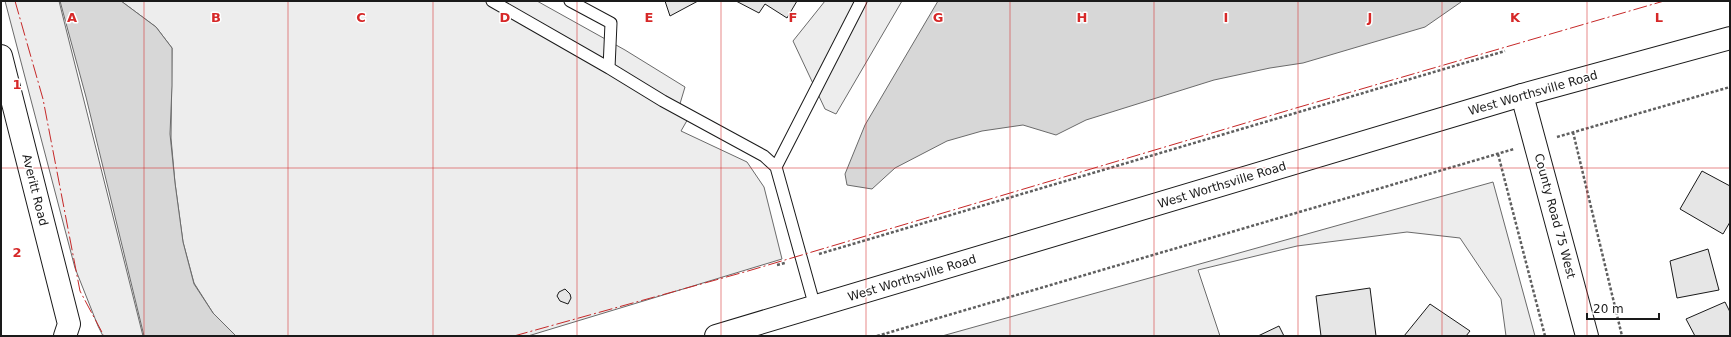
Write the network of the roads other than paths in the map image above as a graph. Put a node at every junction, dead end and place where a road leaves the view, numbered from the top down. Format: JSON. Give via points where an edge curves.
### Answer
{"nodes":[{"id":1,"x":492,"y":1,"type":"edge"},
{"id":2,"x":570,"y":1,"type":"edge"},
{"id":3,"x":862,"y":1,"type":"edge"},
{"id":4,"x":1730,"y":38,"type":"edge"},
{"id":5,"x":1,"y":56,"type":"edge"},
{"id":6,"x":609,"y":68,"type":"junction"},
{"id":7,"x":1522,"y":95,"type":"junction"},
{"id":8,"x":776,"y":167,"type":"junction"},
{"id":9,"x":815,"y":307,"type":"junction"},
{"id":10,"x":72,"y":332,"type":"edge"},
{"id":11,"x":716,"y":336,"type":"edge"},
{"id":12,"x":1587,"y":336,"type":"edge"}],
"edges":[{"from":1,"to":6,"type":"lane"},
{"from":2,"to":6,"type":"lane","via":[[611,23]]},
{"from":3,"to":8,"type":"lane"},
{"from":4,"to":7,"type":"main road","name":"West Worthsville Road"},
{"from":5,"to":10,"type":"main road","name":"Averitt Road"},
{"from":6,"to":8,"type":"lane","via":[[663,101],[764,156]]},
{"from":7,"to":9,"type":"main road","name":"West Worthsville Road"},
{"from":7,"to":12,"type":"main road","name":"County Road 75 West"},
{"from":8,"to":9,"type":"lane"},
{"from":9,"to":11,"type":"main road","name":"West Worthsville Road"}]}
